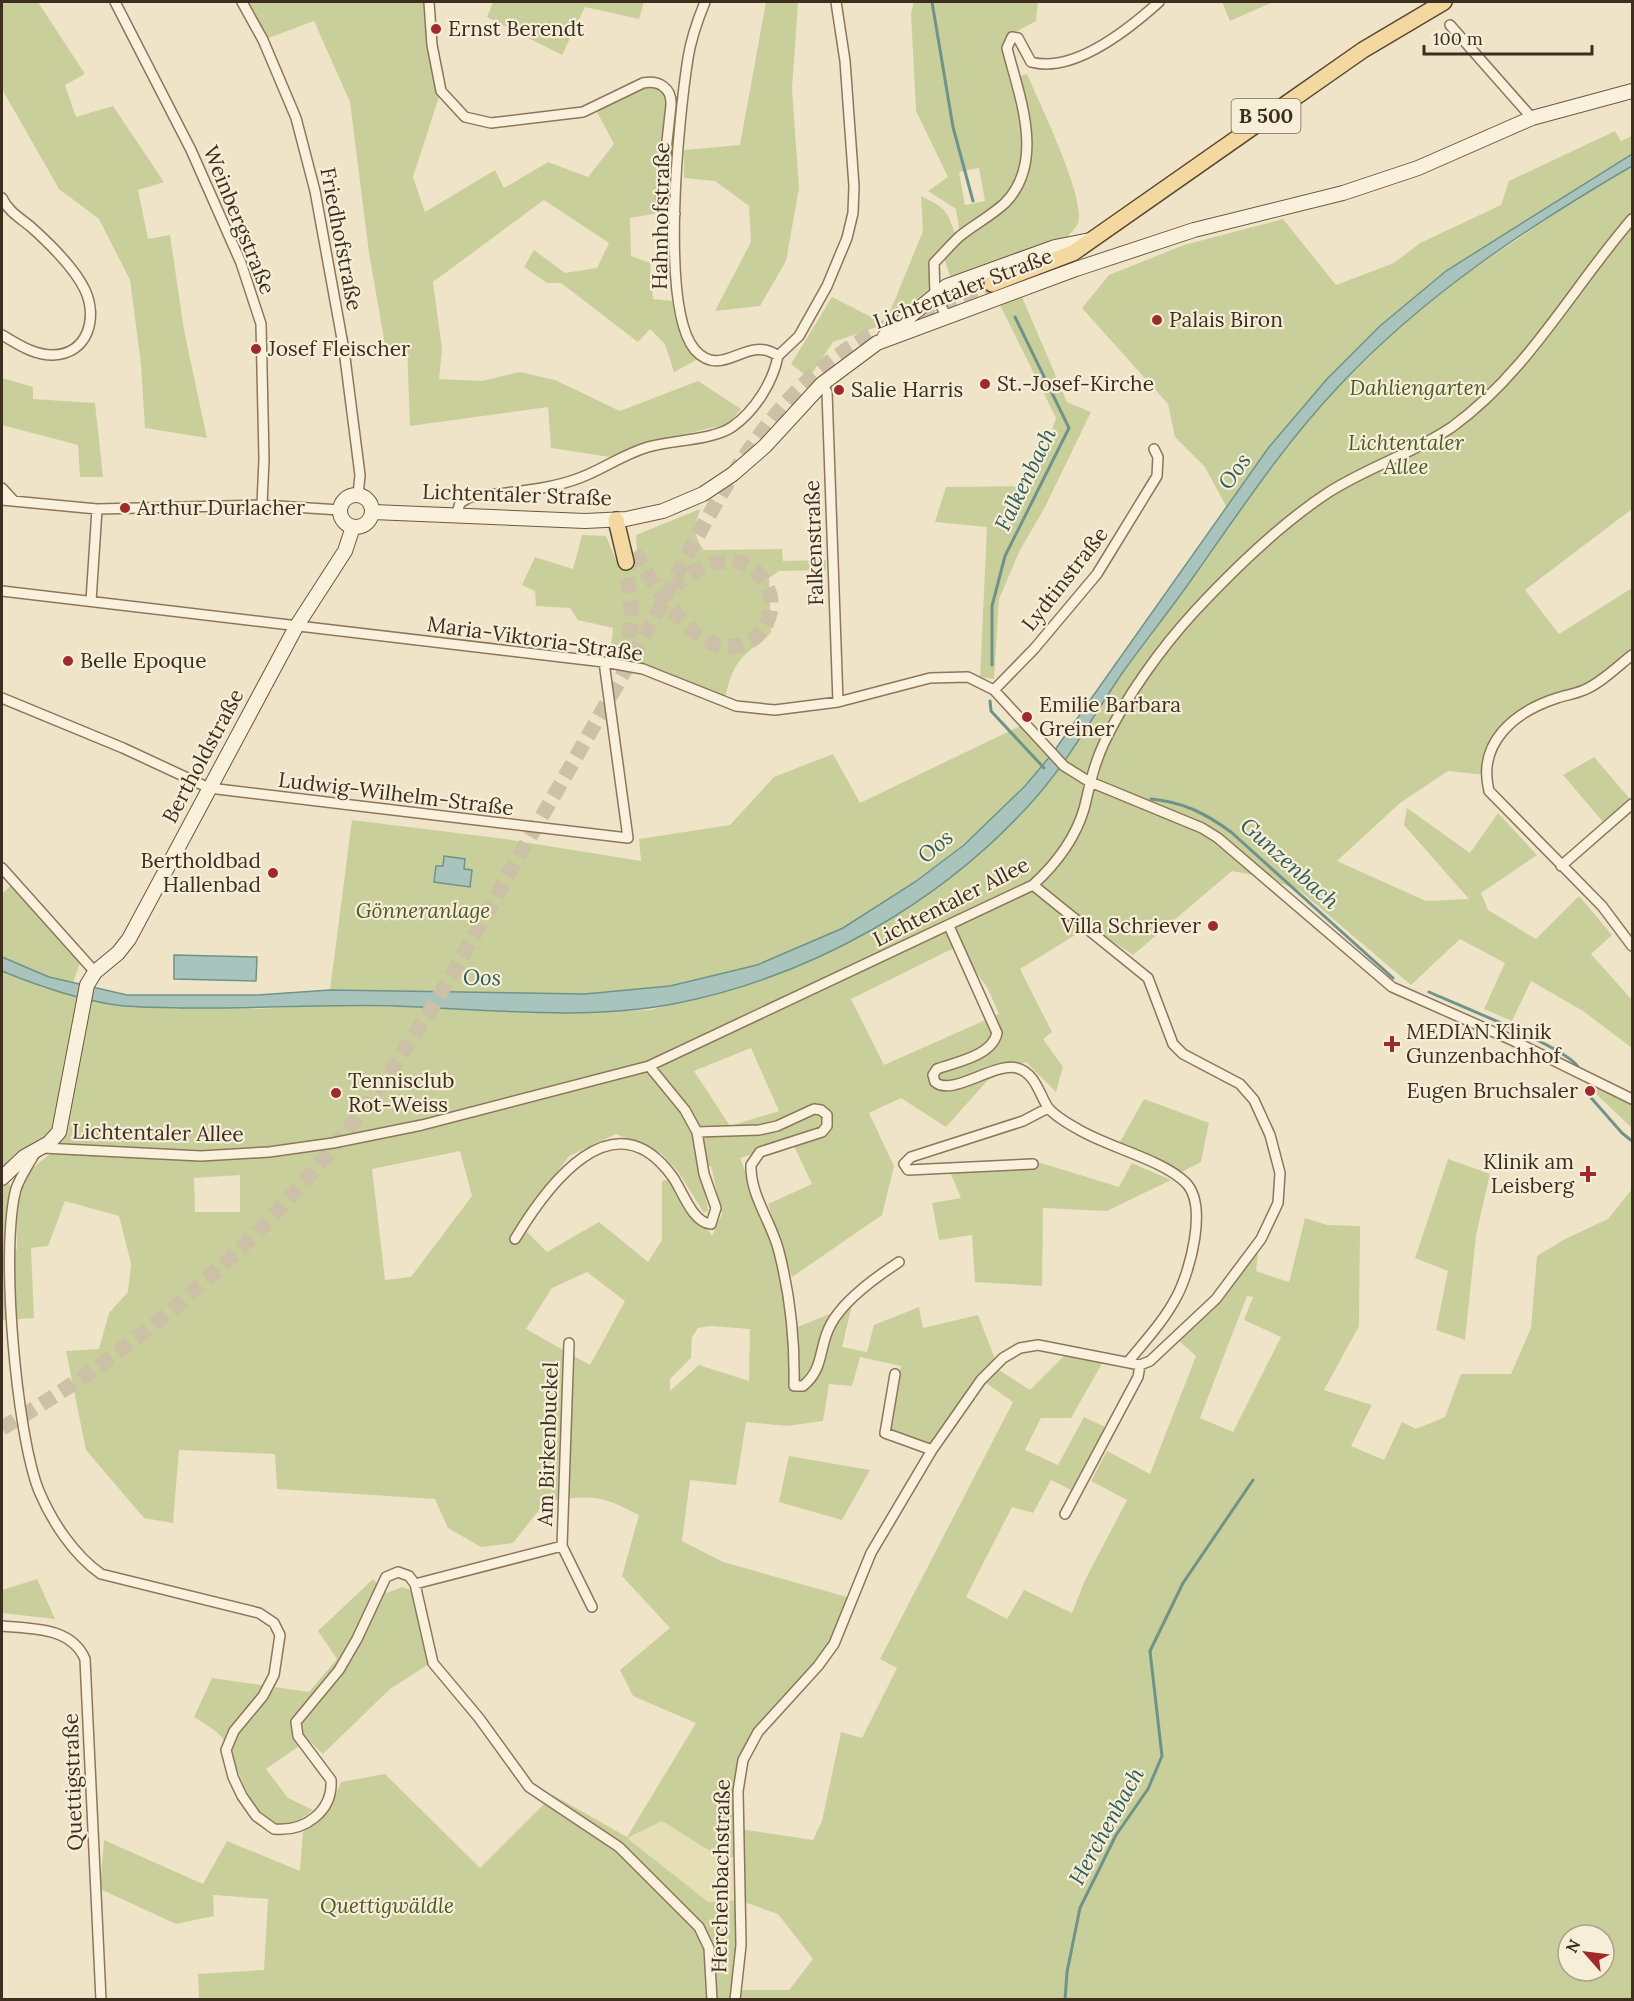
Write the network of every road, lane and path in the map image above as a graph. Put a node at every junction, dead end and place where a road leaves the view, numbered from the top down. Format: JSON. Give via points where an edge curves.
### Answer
{"nodes":[{"id":1,"x":115,"y":2,"type":"edge"},
{"id":2,"x":242,"y":2,"type":"edge"},
{"id":3,"x":429,"y":2,"type":"edge"},
{"id":4,"x":705,"y":2,"type":"edge"},
{"id":5,"x":836,"y":2,"type":"edge"},
{"id":6,"x":1159,"y":2,"type":"edge"},
{"id":7,"x":1444,"y":2,"type":"edge"},
{"id":8,"x":1450,"y":25,"type":"dead end"},
{"id":9,"x":1632,"y":91,"type":"edge"},
{"id":10,"x":1532,"y":118,"type":"junction"},
{"id":11,"x":3,"y":204,"type":"edge"},
{"id":12,"x":675,"y":214,"type":"junction"},
{"id":13,"x":1632,"y":219,"type":"edge"},
{"id":14,"x":1095,"y":239,"type":"junction"},
{"id":15,"x":992,"y":284,"type":"tunnel mouth"},
{"id":16,"x":935,"y":295,"type":"junction"},
{"id":17,"x":946,"y":317,"type":"junction"},
{"id":18,"x":2,"y":335,"type":"edge"},
{"id":19,"x":877,"y":343,"type":"junction"},
{"id":20,"x":778,"y":356,"type":"junction"},
{"id":21,"x":822,"y":384,"type":"junction"},
{"id":22,"x":1154,"y":448,"type":"dead end"},
{"id":23,"x":2,"y":488,"type":"edge"},
{"id":24,"x":358,"y":495,"type":"junction"},
{"id":25,"x":2,"y":500,"type":"edge"},
{"id":26,"x":14,"y":501,"type":"junction"},
{"id":27,"x":262,"y":505,"type":"junction"},
{"id":28,"x":97,"y":509,"type":"junction"},
{"id":29,"x":340,"y":510,"type":"junction"},
{"id":30,"x":373,"y":512,"type":"junction"},
{"id":31,"x":456,"y":516,"type":"junction"},
{"id":32,"x":621,"y":520,"type":"junction"},
{"id":33,"x":353,"y":527,"type":"junction"},
{"id":34,"x":630,"y":557,"type":"tunnel mouth"},
{"id":35,"x":2,"y":591,"type":"edge"},
{"id":36,"x":91,"y":601,"type":"junction"},
{"id":37,"x":296,"y":627,"type":"junction"},
{"id":38,"x":1632,"y":655,"type":"edge"},
{"id":39,"x":604,"y":662,"type":"junction"},
{"id":40,"x":994,"y":690,"type":"junction"},
{"id":41,"x":2,"y":698,"type":"edge"},
{"id":42,"x":838,"y":702,"type":"junction"},
{"id":43,"x":1088,"y":781,"type":"junction"},
{"id":44,"x":209,"y":788,"type":"junction"},
{"id":45,"x":1632,"y":804,"type":"edge"},
{"id":46,"x":1561,"y":866,"type":"junction"},
{"id":47,"x":2,"y":868,"type":"edge"},
{"id":48,"x":1033,"y":885,"type":"junction"},
{"id":49,"x":949,"y":926,"type":"junction"},
{"id":50,"x":1632,"y":946,"type":"edge"},
{"id":51,"x":95,"y":972,"type":"junction"},
{"id":52,"x":649,"y":1066,"type":"junction"},
{"id":53,"x":1632,"y":1100,"type":"edge"},
{"id":54,"x":1048,"y":1108,"type":"junction"},
{"id":55,"x":697,"y":1132,"type":"junction"},
{"id":56,"x":39,"y":1149,"type":"junction"},
{"id":57,"x":1033,"y":1164,"type":"dead end"},
{"id":58,"x":2,"y":1178,"type":"edge"},
{"id":59,"x":515,"y":1239,"type":"dead end"},
{"id":60,"x":899,"y":1262,"type":"dead end"},
{"id":61,"x":569,"y":1344,"type":"dead end"},
{"id":62,"x":1128,"y":1362,"type":"junction"},
{"id":63,"x":1140,"y":1365,"type":"junction"},
{"id":64,"x":895,"y":1374,"type":"dead end"},
{"id":65,"x":932,"y":1450,"type":"junction"},
{"id":66,"x":1065,"y":1514,"type":"dead end"},
{"id":67,"x":562,"y":1546,"type":"junction"},
{"id":68,"x":415,"y":1584,"type":"junction"},
{"id":69,"x":592,"y":1607,"type":"dead end"},
{"id":70,"x":2,"y":1626,"type":"edge"},
{"id":71,"x":101,"y":2000,"type":"edge"},
{"id":72,"x":712,"y":2000,"type":"edge"},
{"id":73,"x":735,"y":2000,"type":"edge"}],
"edges":[{"from":1,"to":27,"type":"street","name":"Weinbergstraße","via":[[191,150],[242,263],[261,324]]},
{"from":2,"to":24,"type":"street","name":"Friedhofstraße","via":[[263,40],[296,118],[315,191],[344,350],[360,476]]},
{"from":3,"to":12,"type":"street","via":[[441,91],[465,117],[491,123],[583,112],[643,83],[653,81],[666,88],[671,105],[661,196],[662,209]]},
{"from":4,"to":12,"type":"street","name":"Hahnhofstraße","via":[[688,56]]},
{"from":5,"to":20,"type":"street","via":[[845,61],[853,213],[824,292],[799,336]]},
{"from":6,"to":16,"type":"street","via":[[1102,48],[1081,56],[1041,64],[1031,62],[1018,38],[1008,40],[1027,130],[1027,152],[1015,191],[1006,202],[960,236],[934,263]]},
{"from":7,"to":14,"type":"main road","number":"B 500","via":[[1363,50],[1270,113]]},
{"from":8,"to":10,"type":"street"},
{"from":9,"to":10,"type":"main road","name":"Lichtentaler Straße"},
{"from":10,"to":17,"type":"main road","name":"Lichtentaler Straße","via":[[1418,168],[1343,193],[1194,230]]},
{"from":11,"to":18,"type":"street","via":[[72,271],[85,290],[92,319],[89,333],[79,345],[54,355],[30,351]]},
{"from":12,"to":20,"type":"street","name":"Hahnhofstraße","via":[[674,269],[680,320],[696,350],[722,362],[759,347]]},
{"from":13,"to":43,"type":"street","name":"Lichtentaler Allee","via":[[1526,358],[1490,396],[1451,428],[1330,491],[1281,527],[1194,612],[1123,707]]},
{"from":14,"to":15,"type":"main road","number":"B 500","via":[[1073,254]]},
{"from":14,"to":16,"type":"main road","via":[[1055,247],[947,286]]},
{"from":16,"to":17,"type":"street"},
{"from":16,"to":19,"type":"main road"},
{"from":17,"to":19,"type":"main road","name":"Lichtentaler Straße"},
{"from":19,"to":21,"type":"main road","name":"Lichtentaler Straße"},
{"from":20,"to":31,"type":"street","via":[[774,377],[732,427],[648,447],[612,460],[571,482],[470,496],[460,503]]},
{"from":21,"to":32,"type":"main road","name":"Lichtentaler Straße","via":[[765,446],[733,474],[684,503]]},
{"from":21,"to":42,"type":"street","name":"Falkenstraße","via":[[827,392]]},
{"from":22,"to":40,"type":"street","name":"Lydtinstraße","via":[[1158,457],[1157,476],[1104,565]]},
{"from":23,"to":26,"type":"street"},
{"from":24,"to":29,"type":"main road","via":[[346,499]]},
{"from":24,"to":30,"type":"main road","via":[[367,499]]},
{"from":25,"to":26,"type":"street"},
{"from":26,"to":28,"type":"street"},
{"from":27,"to":28,"type":"street"},
{"from":27,"to":29,"type":"street"},
{"from":28,"to":36,"type":"street"},
{"from":29,"to":33,"type":"main road","via":[[345,523]]},
{"from":30,"to":31,"type":"main road","name":"Lichtentaler Straße"},
{"from":30,"to":33,"type":"main road","via":[[369,522]]},
{"from":31,"to":32,"type":"main road","name":"Lichtentaler Straße"},
{"from":32,"to":34,"type":"main road"},
{"from":33,"to":37,"type":"main road","name":"Bertholdstraße","via":[[345,551]]},
{"from":35,"to":36,"type":"street","name":"Maria-Viktoria-Straße"},
{"from":36,"to":37,"type":"street","name":"Maria-Viktoria-Straße"},
{"from":37,"to":39,"type":"street","name":"Maria-Viktoria-Straße"},
{"from":37,"to":44,"type":"main road","name":"Bertholdstraße"},
{"from":38,"to":46,"type":"street","via":[[1585,690],[1555,698],[1524,713],[1501,733],[1488,754],[1485,775],[1489,791]]},
{"from":39,"to":42,"type":"street","name":"Maria-Viktoria-Straße","via":[[643,669],[736,706],[775,710]]},
{"from":39,"to":44,"type":"street","name":"Ludwig-Wilhelm-Straße","via":[[628,838]]},
{"from":40,"to":42,"type":"street","name":"Maria-Viktoria-Straße","via":[[968,677],[930,678]]},
{"from":40,"to":43,"type":"street","name":"Maria-Viktoria-Straße","via":[[1064,766]]},
{"from":41,"to":44,"type":"street","name":"Ludwig-Wilhelm-Straße"},
{"from":43,"to":48,"type":"street","name":"Lichtentaler Allee","via":[[1084,808],[1070,841]]},
{"from":43,"to":53,"type":"street","name":"Maria-Viktoria-Straße","via":[[1218,838],[1392,987],[1514,1041]]},
{"from":44,"to":51,"type":"main road","name":"Bertholdstraße","via":[[129,939]]},
{"from":45,"to":46,"type":"street"},
{"from":46,"to":50,"type":"street","via":[[1602,906]]},
{"from":47,"to":51,"type":"street"},
{"from":48,"to":49,"type":"street","name":"Lichtentaler Allee"},
{"from":48,"to":63,"type":"street","via":[[1148,978],[1173,1044],[1183,1054],[1240,1084],[1254,1100],[1270,1135],[1280,1173],[1278,1203],[1261,1239],[1216,1299],[1160,1352]]},
{"from":49,"to":52,"type":"street","name":"Lichtentaler Allee"},
{"from":49,"to":54,"type":"street","via":[[997,1033],[987,1048],[937,1069],[933,1080],[937,1085],[947,1086],[1000,1069],[1017,1068],[1036,1083]]},
{"from":51,"to":56,"type":"main road","name":"Bertholdstraße","via":[[86,992],[62,1125],[56,1137]]},
{"from":52,"to":55,"type":"street","via":[[686,1110]]},
{"from":52,"to":56,"type":"street","name":"Lichtentaler Allee","via":[[422,1125],[269,1152],[201,1156]]},
{"from":54,"to":57,"type":"street","via":[[1023,1121],[911,1157],[904,1164],[908,1170]]},
{"from":54,"to":62,"type":"street","via":[[1085,1133],[1176,1175],[1192,1192],[1194,1240],[1178,1294],[1157,1328]]},
{"from":55,"to":59,"type":"street","via":[[704,1174],[716,1208],[711,1224],[699,1220],[658,1159],[628,1145],[607,1145],[593,1149],[561,1174]]},
{"from":55,"to":60,"type":"street","via":[[759,1130],[814,1109],[827,1115],[827,1126],[822,1132],[760,1152],[751,1165],[756,1193],[778,1247],[791,1312],[794,1386],[803,1386],[814,1377],[831,1323],[871,1280]]},
{"from":56,"to":58,"type":"main road"},
{"from":56,"to":68,"type":"street","via":[[16,1187],[10,1217],[9,1267],[15,1361],[38,1490],[70,1544],[101,1574],[259,1613],[274,1623],[280,1635],[274,1676],[234,1731],[226,1750],[242,1796],[264,1824],[274,1829],[298,1828],[309,1823],[329,1800],[332,1780],[298,1736],[296,1722],[339,1670],[389,1574],[399,1572]]},
{"from":61,"to":67,"type":"street","name":"Am Birkenbuckel"},
{"from":62,"to":63,"type":"street","name":"Herchenbachstraße"},
{"from":62,"to":65,"type":"street","name":"Herchenbachstraße","via":[[1038,1345],[1012,1351],[981,1380]]},
{"from":63,"to":66,"type":"street","via":[[1138,1377]]},
{"from":64,"to":65,"type":"street","via":[[885,1433]]},
{"from":65,"to":73,"type":"street","name":"Herchenbachstraße","via":[[871,1553],[834,1644],[758,1732],[743,1760],[738,1791],[741,1945]]},
{"from":67,"to":68,"type":"street","name":"Am Birkenbuckel"},
{"from":67,"to":69,"type":"street","name":"Am Birkenbuckel"},
{"from":68,"to":72,"type":"street","via":[[433,1663],[480,1718],[529,1787],[619,1847],[699,1927],[709,1948]]},
{"from":70,"to":71,"type":"street","name":"Quettigstraße","via":[[68,1636],[85,1659]]}]}
